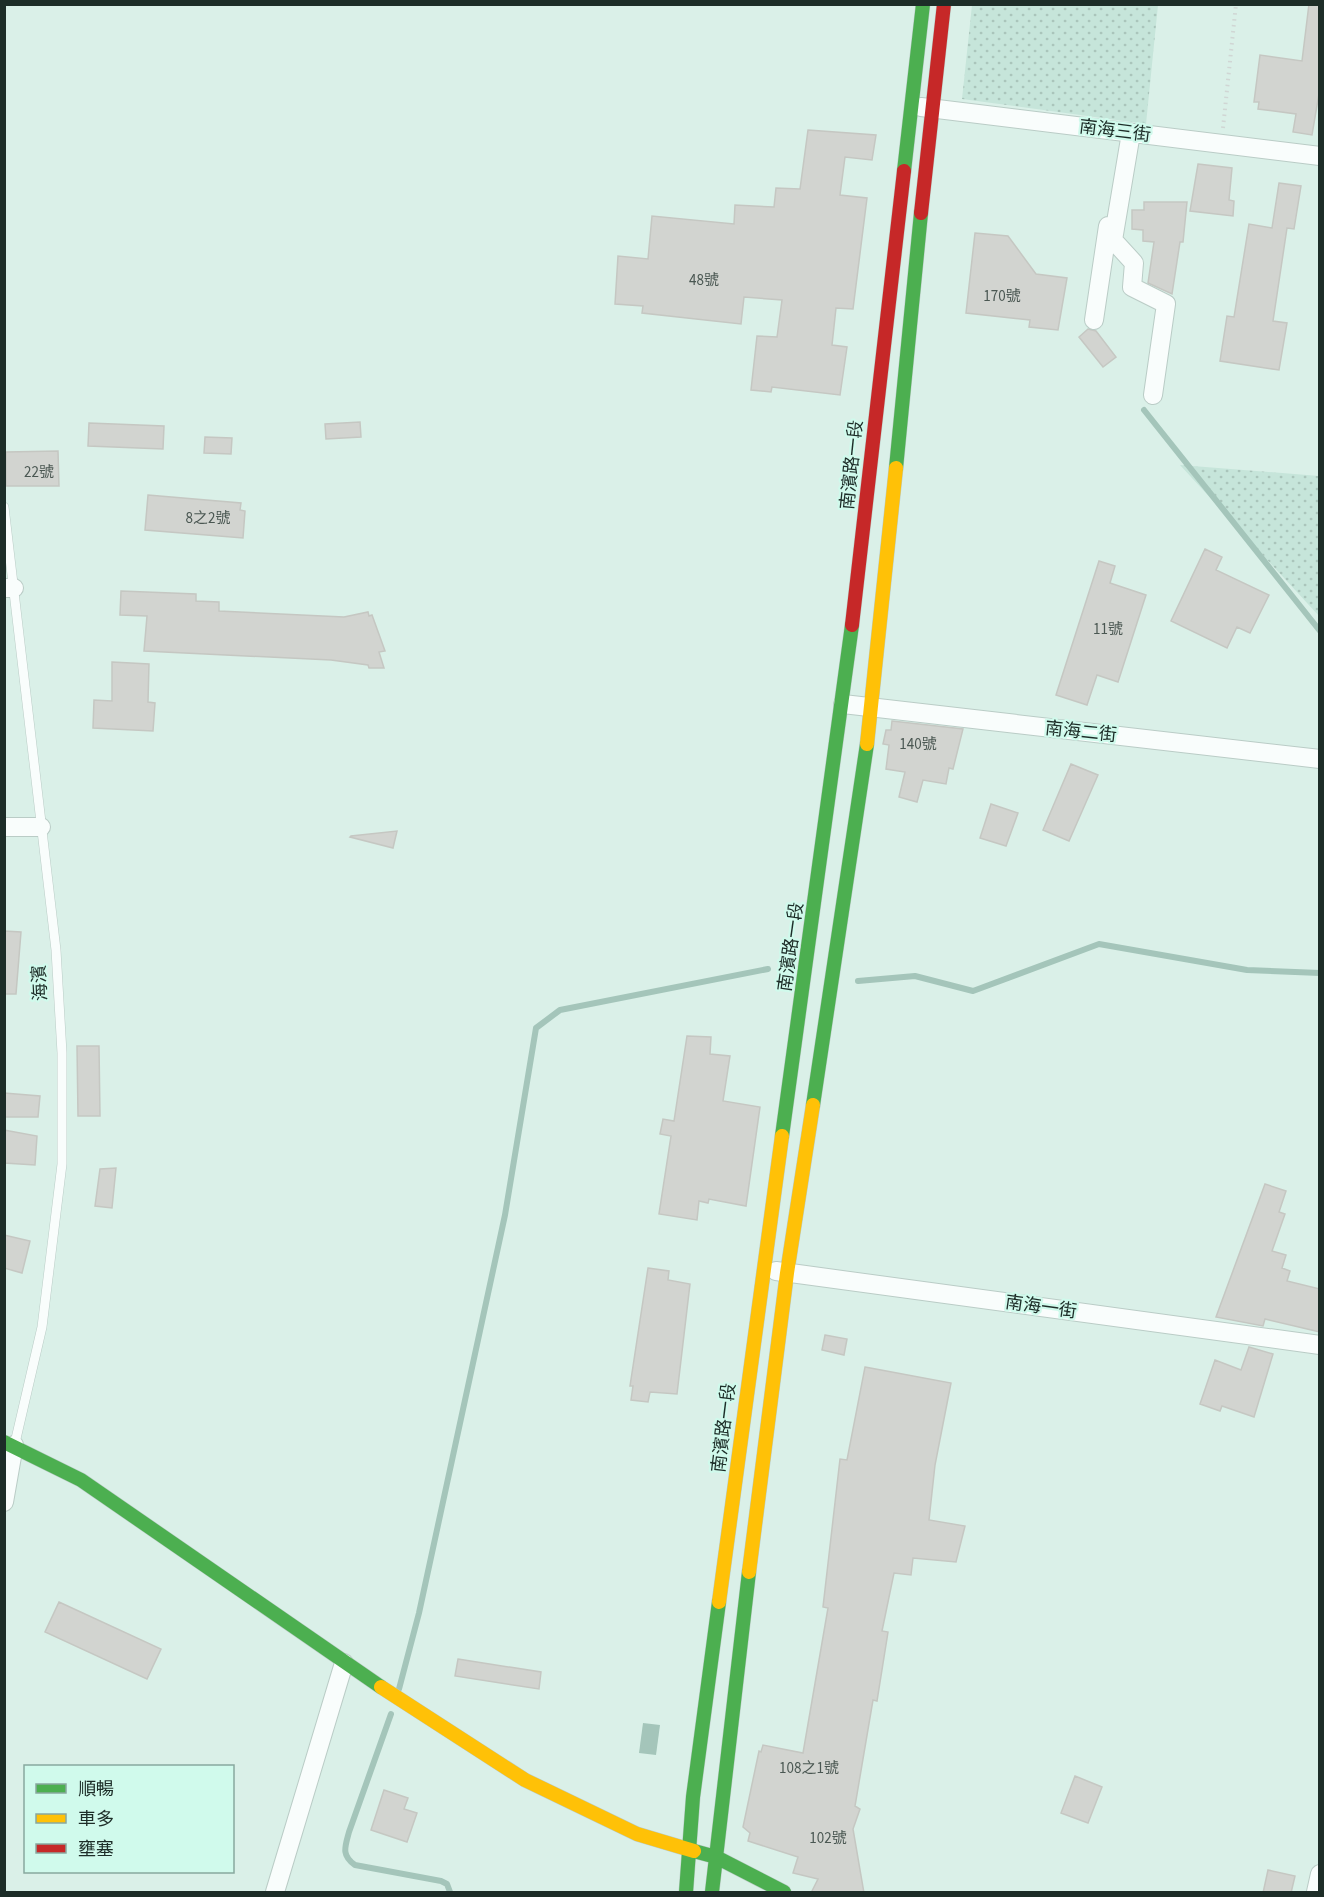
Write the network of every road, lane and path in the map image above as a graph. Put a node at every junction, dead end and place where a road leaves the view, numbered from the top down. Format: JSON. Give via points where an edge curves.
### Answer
{"nodes":[{"id":1,"x":922,"y":4,"type":"edge"},
{"id":2,"x":944,"y":4,"type":"edge"},
{"id":3,"x":1236,"y":4,"type":"edge"},
{"id":4,"x":910,"y":106,"type":"junction"},
{"id":5,"x":931,"y":109,"type":"junction"},
{"id":6,"x":1126,"y":133,"type":"junction"},
{"id":7,"x":1222,"y":144,"type":"junction"},
{"id":8,"x":1320,"y":156,"type":"edge"},
{"id":9,"x":1094,"y":320,"type":"dead end"},
{"id":10,"x":1153,"y":395,"type":"dead end"},
{"id":11,"x":4,"y":507,"type":"edge"},
{"id":12,"x":9,"y":588,"type":"edge"},
{"id":13,"x":843,"y":704,"type":"junction"},
{"id":14,"x":873,"y":708,"type":"junction"},
{"id":15,"x":1320,"y":759,"type":"edge"},
{"id":16,"x":4,"y":827,"type":"edge"},
{"id":17,"x":41,"y":827,"type":"junction"},
{"id":18,"x":763,"y":1268,"type":"junction"},
{"id":19,"x":787,"y":1273,"type":"junction"},
{"id":20,"x":1320,"y":1345,"type":"edge"},
{"id":21,"x":9,"y":1443,"type":"edge"},
{"id":22,"x":4,"y":1502,"type":"edge"},
{"id":23,"x":344,"y":1663,"type":"junction"},
{"id":24,"x":690,"y":1851,"type":"junction"},
{"id":25,"x":716,"y":1857,"type":"junction"},
{"id":26,"x":1320,"y":1874,"type":"edge"},
{"id":27,"x":275,"y":1893,"type":"edge"},
{"id":28,"x":686,"y":1893,"type":"edge"},
{"id":29,"x":712,"y":1893,"type":"edge"},
{"id":30,"x":784,"y":1893,"type":"edge"},
{"id":31,"x":1316,"y":1893,"type":"edge"}],
"edges":[{"from":1,"to":4,"type":"main road","name":"南濱路一段"},
{"from":2,"to":5,"type":"main road"},
{"from":3,"to":7,"type":"path"},
{"from":4,"to":5,"type":"street","name":"南海三街"},
{"from":4,"to":13,"type":"main road","name":"南濱路一段"},
{"from":5,"to":6,"type":"street","name":"南海三街"},
{"from":5,"to":14,"type":"main road"},
{"from":6,"to":7,"type":"street","name":"南海三街"},
{"from":6,"to":9,"type":"street"},
{"from":6,"to":10,"type":"street","via":[[1113,240],[1134,263],[1132,286],[1166,304]]},
{"from":7,"to":8,"type":"street","name":"南海三街"},
{"from":11,"to":12,"type":"lane","name":"海濱"},
{"from":12,"to":17,"type":"lane","name":"海濱"},
{"from":13,"to":14,"type":"street","name":"南海二街"},
{"from":13,"to":18,"type":"main road","name":"南濱路一段"},
{"from":14,"to":15,"type":"street","name":"南海二街"},
{"from":14,"to":19,"type":"main road"},
{"from":16,"to":17,"type":"street"},
{"from":17,"to":21,"type":"lane","name":"海濱","via":[[62,1053],[62,1164],[42,1327]]},
{"from":18,"to":19,"type":"street","name":"南海一街"},
{"from":18,"to":24,"type":"main road","name":"南濱路一段","via":[[693,1797]]},
{"from":19,"to":20,"type":"street","name":"南海一街"},
{"from":19,"to":25,"type":"main road"},
{"from":21,"to":22,"type":"street"},
{"from":21,"to":23,"type":"main road","via":[[81,1480]]},
{"from":23,"to":24,"type":"main road","via":[[525,1780],[637,1834]]},
{"from":23,"to":27,"type":"street"},
{"from":24,"to":25,"type":"main road"},
{"from":24,"to":28,"type":"main road","name":"南濱路一段"},
{"from":25,"to":29,"type":"main road"},
{"from":25,"to":30,"type":"main road"},
{"from":26,"to":31,"type":"street"}]}
